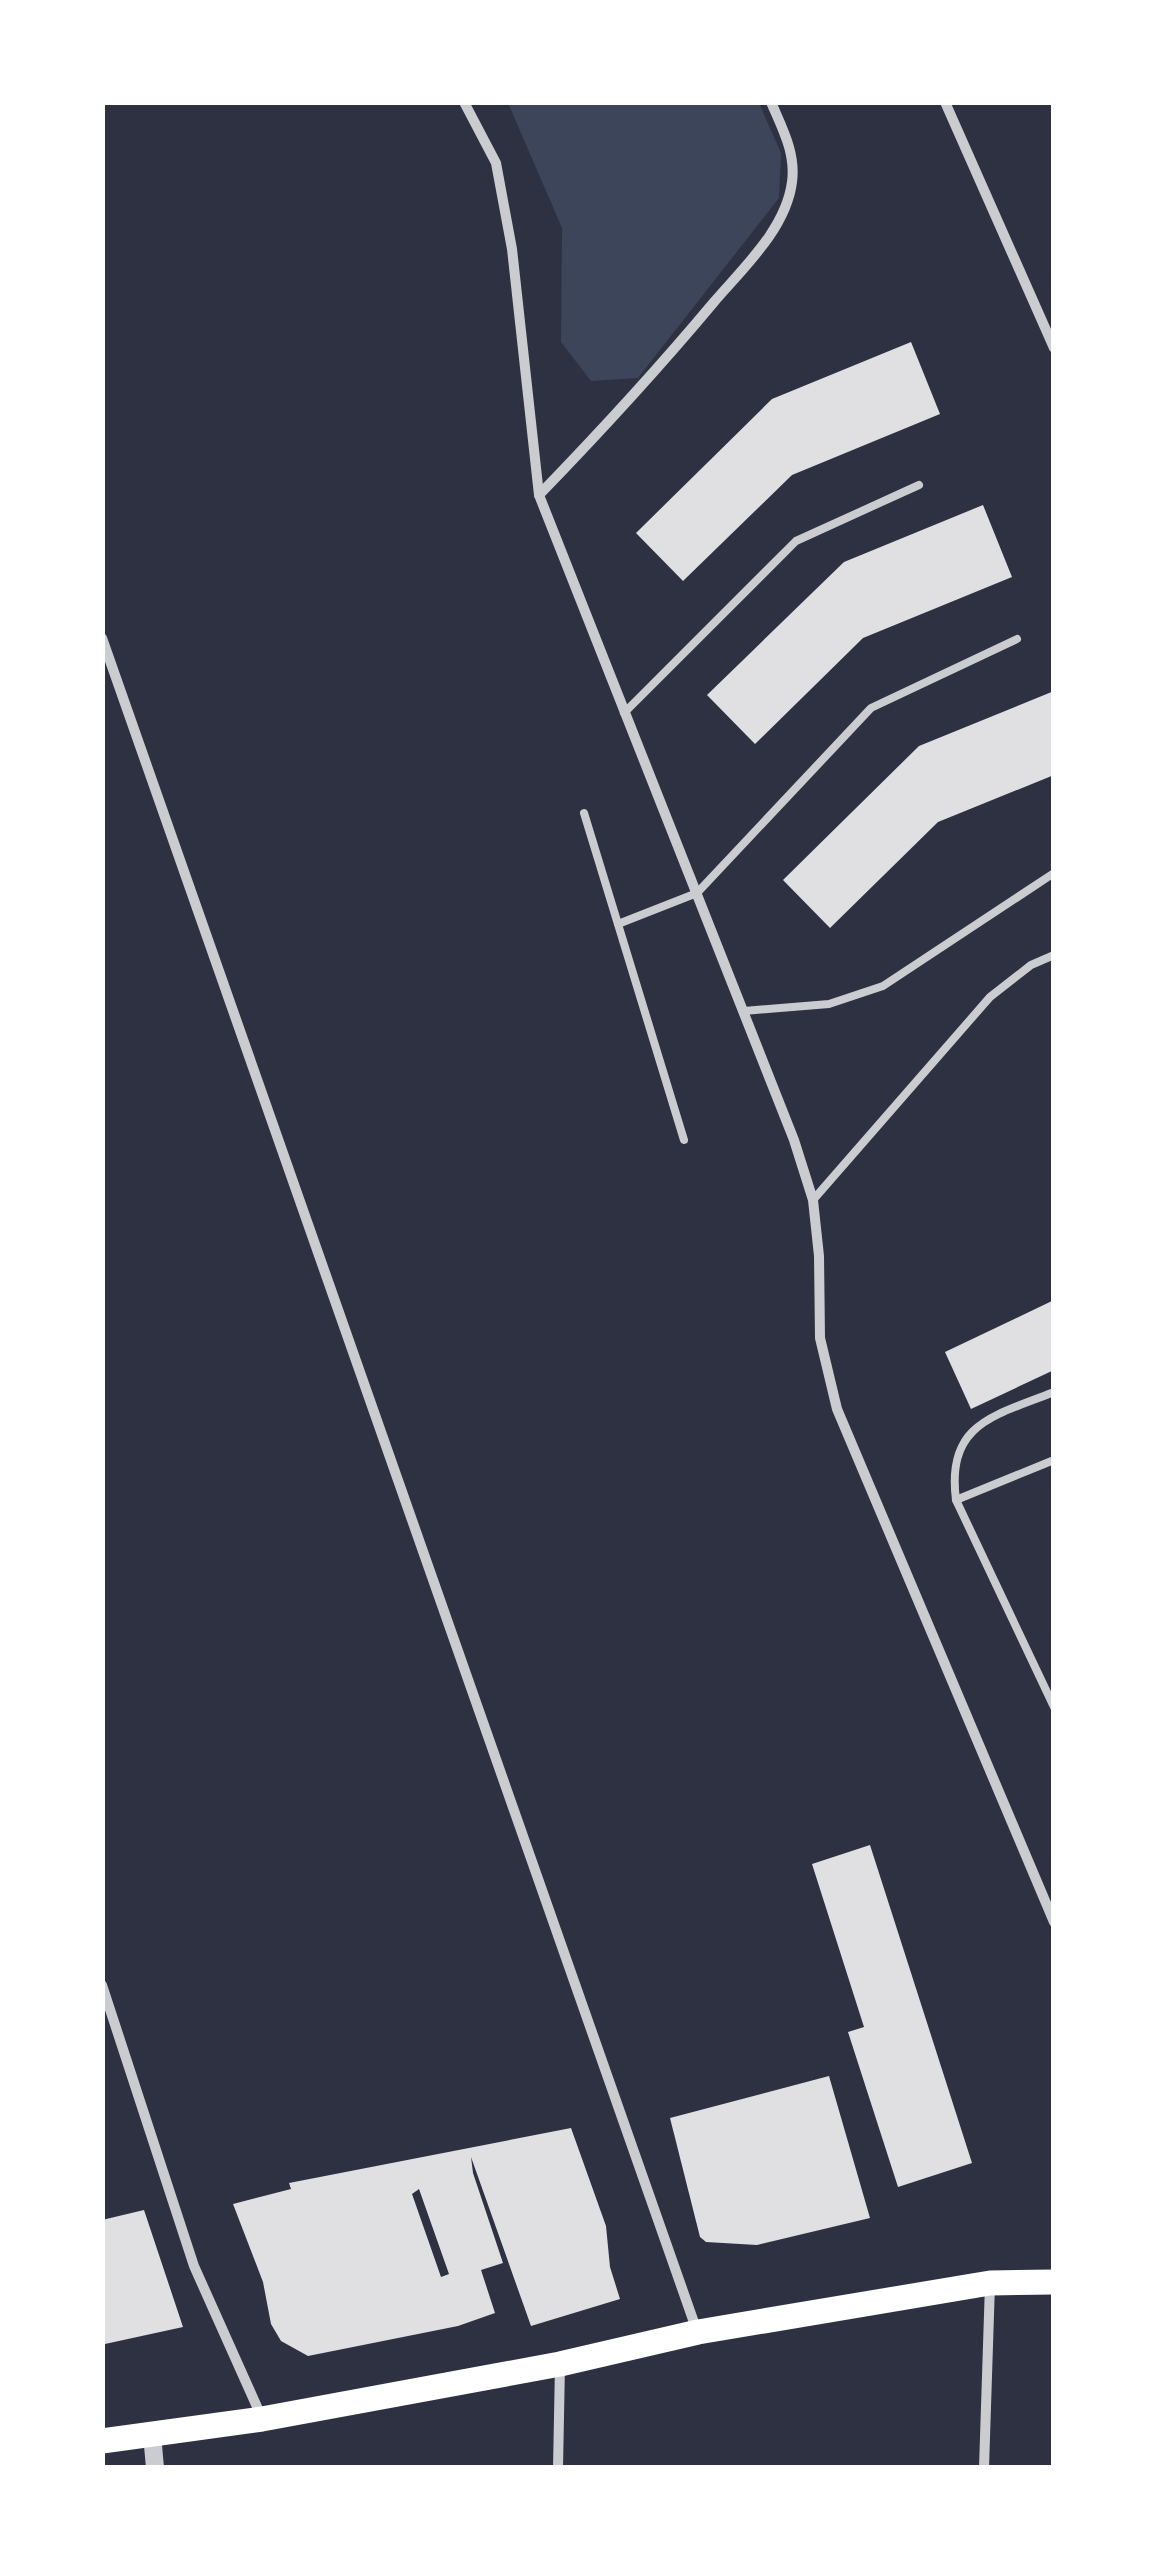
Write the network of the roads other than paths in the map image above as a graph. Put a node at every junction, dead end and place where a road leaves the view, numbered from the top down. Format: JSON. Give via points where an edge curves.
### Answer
{"nodes":[{"id":1,"x":464,"y":102,"type":"edge"},
{"id":2,"x":770,"y":102,"type":"edge"},
{"id":3,"x":946,"y":102,"type":"edge"},
{"id":4,"x":1054,"y":348,"type":"edge"},
{"id":5,"x":919,"y":484,"type":"dead end"},
{"id":6,"x":539,"y":495,"type":"junction"},
{"id":7,"x":102,"y":638,"type":"edge"},
{"id":8,"x":1017,"y":639,"type":"dead end"},
{"id":9,"x":624,"y":713,"type":"junction"},
{"id":10,"x":584,"y":813,"type":"dead end"},
{"id":11,"x":1054,"y":873,"type":"edge"},
{"id":12,"x":697,"y":893,"type":"junction"},
{"id":13,"x":618,"y":924,"type":"junction"},
{"id":14,"x":1054,"y":956,"type":"edge"},
{"id":15,"x":744,"y":1010,"type":"junction"},
{"id":16,"x":684,"y":1140,"type":"dead end"},
{"id":17,"x":813,"y":1200,"type":"junction"},
{"id":18,"x":1054,"y":1392,"type":"edge"},
{"id":19,"x":1054,"y":1460,"type":"edge"},
{"id":20,"x":956,"y":1500,"type":"junction"},
{"id":21,"x":1052,"y":1701,"type":"edge"},
{"id":22,"x":1054,"y":1922,"type":"edge"},
{"id":23,"x":102,"y":1986,"type":"edge"},
{"id":24,"x":1054,"y":2282,"type":"edge"},
{"id":25,"x":990,"y":2283,"type":"junction"},
{"id":26,"x":698,"y":2332,"type":"junction"},
{"id":27,"x":560,"y":2364,"type":"junction"},
{"id":28,"x":262,"y":2418,"type":"junction"},
{"id":29,"x":152,"y":2434,"type":"junction"},
{"id":30,"x":102,"y":2441,"type":"edge"},
{"id":31,"x":155,"y":2468,"type":"edge"},
{"id":32,"x":558,"y":2468,"type":"edge"},
{"id":33,"x":984,"y":2468,"type":"edge"}],
"edges":[{"from":1,"to":6,"type":"street","via":[[496,163]]},
{"from":2,"to":6,"type":"street","via":[[792,153],[783,214],[640,390]]},
{"from":3,"to":4,"type":"street"},
{"from":5,"to":9,"type":"lane","via":[[796,541]]},
{"from":6,"to":9,"type":"street"},
{"from":7,"to":26,"type":"street"},
{"from":8,"to":12,"type":"lane","via":[[872,708]]},
{"from":9,"to":12,"type":"street"},
{"from":10,"to":13,"type":"lane"},
{"from":11,"to":15,"type":"lane","via":[[882,986],[829,1004]]},
{"from":12,"to":13,"type":"lane"},
{"from":12,"to":15,"type":"street"},
{"from":13,"to":16,"type":"lane"},
{"from":14,"to":17,"type":"lane","via":[[990,997]]},
{"from":15,"to":17,"type":"street"},
{"from":17,"to":22,"type":"street","via":[[820,1338],[837,1410]]},
{"from":18,"to":20,"type":"lane","via":[[971,1432],[958,1450]]},
{"from":19,"to":20,"type":"lane"},
{"from":20,"to":21,"type":"lane"},
{"from":23,"to":28,"type":"street","via":[[194,2266]]},
{"from":24,"to":25,"type":"main road"},
{"from":25,"to":26,"type":"main road"},
{"from":25,"to":33,"type":"street"},
{"from":26,"to":27,"type":"main road"},
{"from":27,"to":28,"type":"main road"},
{"from":27,"to":32,"type":"street"},
{"from":28,"to":29,"type":"main road"},
{"from":29,"to":30,"type":"main road"},
{"from":29,"to":31,"type":"street"}]}
